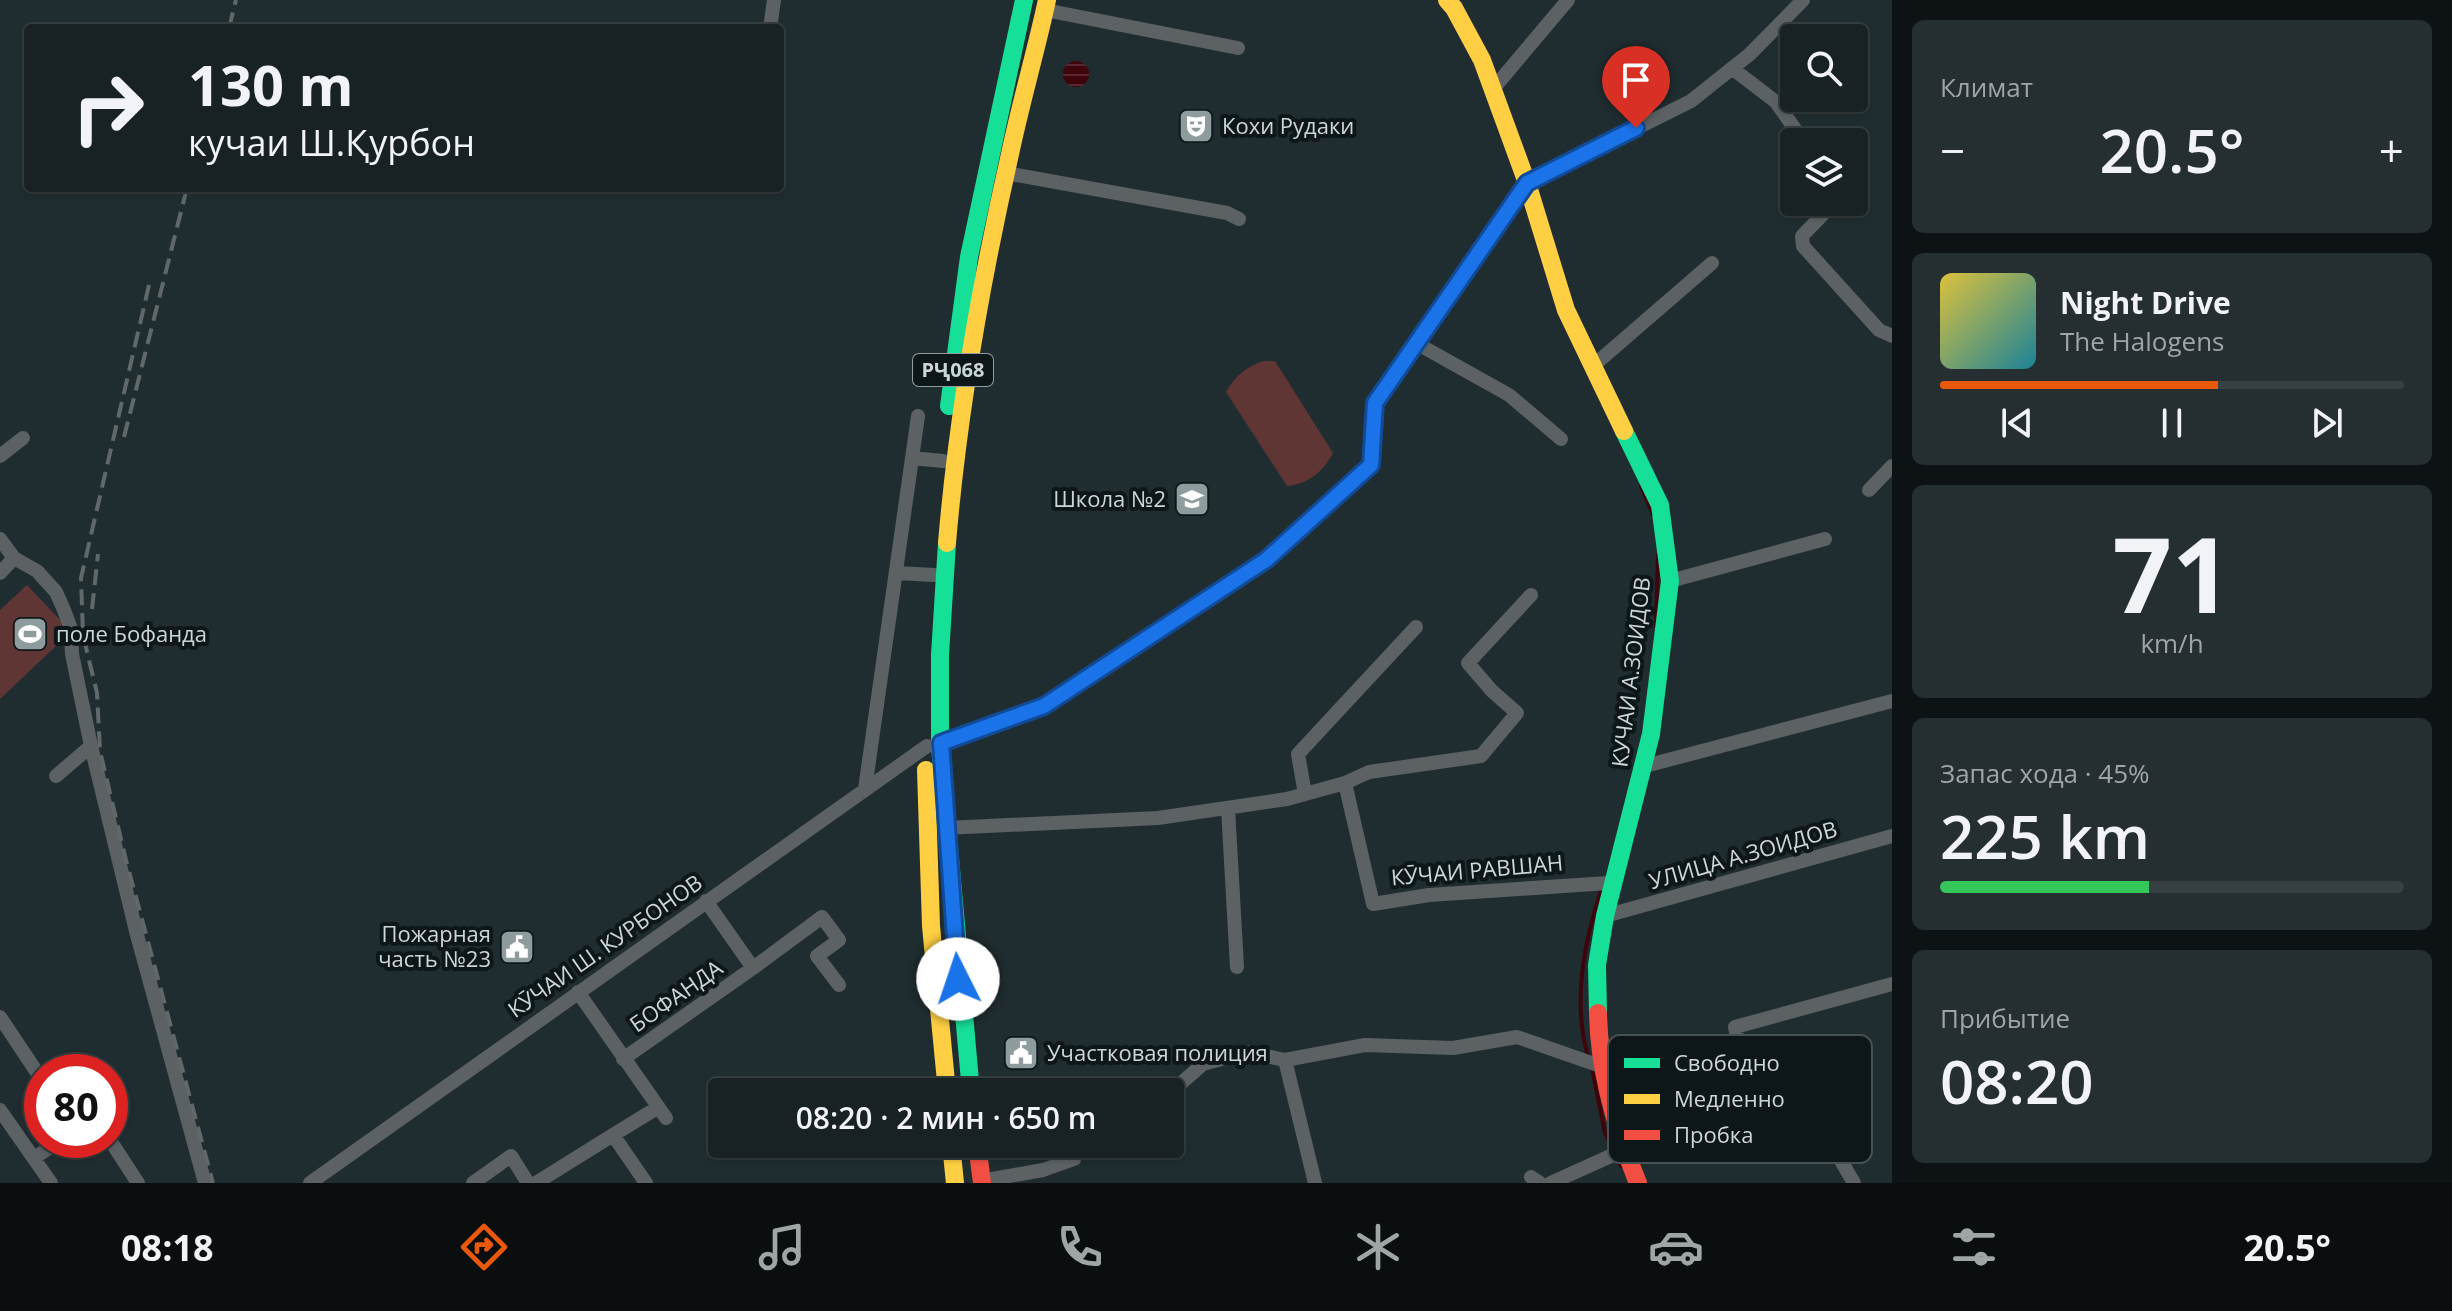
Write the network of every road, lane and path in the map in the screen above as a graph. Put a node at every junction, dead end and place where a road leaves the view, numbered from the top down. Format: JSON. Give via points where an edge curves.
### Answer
{"nodes":[{"id":1,"x":774,"y":0,"type":"edge"},
{"id":2,"x":1024,"y":0,"type":"edge"},
{"id":3,"x":1447,"y":0,"type":"edge"},
{"id":4,"x":1568,"y":0,"type":"edge"},
{"id":5,"x":1800,"y":1,"type":"edge"},
{"id":6,"x":1046,"y":5,"type":"edge"},
{"id":7,"x":771,"y":24,"type":"edge"},
{"id":8,"x":1238,"y":48,"type":"dead end"},
{"id":9,"x":1733,"y":69,"type":"junction"},
{"id":10,"x":1493,"y":89,"type":"junction"},
{"id":11,"x":1796,"y":128,"type":"edge"},
{"id":12,"x":1005,"y":173,"type":"junction"},
{"id":13,"x":1527,"y":183,"type":"junction"},
{"id":14,"x":1821,"y":216,"type":"edge"},
{"id":15,"x":1239,"y":219,"type":"dead end"},
{"id":16,"x":1712,"y":263,"type":"dead end"},
{"id":17,"x":1892,"y":336,"type":"edge"},
{"id":18,"x":1416,"y":343,"type":"junction"},
{"id":19,"x":1593,"y":366,"type":"junction"},
{"id":20,"x":918,"y":416,"type":"dead end"},
{"id":21,"x":23,"y":438,"type":"dead end"},
{"id":22,"x":1561,"y":439,"type":"dead end"},
{"id":23,"x":0,"y":456,"type":"edge"},
{"id":24,"x":912,"y":458,"type":"junction"},
{"id":25,"x":943,"y":461,"type":"junction"},
{"id":26,"x":1892,"y":466,"type":"edge"},
{"id":27,"x":1869,"y":490,"type":"dead end"},
{"id":28,"x":0,"y":539,"type":"edge"},
{"id":29,"x":1825,"y":539,"type":"dead end"},
{"id":30,"x":14,"y":558,"type":"junction"},
{"id":31,"x":0,"y":573,"type":"edge"},
{"id":32,"x":896,"y":573,"type":"junction"},
{"id":33,"x":934,"y":575,"type":"junction"},
{"id":34,"x":1670,"y":581,"type":"junction"},
{"id":35,"x":1531,"y":595,"type":"dead end"},
{"id":36,"x":1416,"y":627,"type":"dead end"},
{"id":37,"x":1892,"y":701,"type":"edge"},
{"id":38,"x":934,"y":745,"type":"junction"},
{"id":39,"x":91,"y":746,"type":"junction"},
{"id":40,"x":1645,"y":766,"type":"junction"},
{"id":41,"x":56,"y":776,"type":"dead end"},
{"id":42,"x":1345,"y":783,"type":"junction"},
{"id":43,"x":865,"y":789,"type":"junction"},
{"id":44,"x":1305,"y":794,"type":"junction"},
{"id":45,"x":1228,"y":808,"type":"junction"},
{"id":46,"x":945,"y":828,"type":"junction"},
{"id":47,"x":1892,"y":836,"type":"edge"},
{"id":48,"x":1607,"y":883,"type":"junction"},
{"id":49,"x":706,"y":901,"type":"junction"},
{"id":50,"x":1605,"y":916,"type":"junction"},
{"id":51,"x":1237,"y":967,"type":"dead end"},
{"id":52,"x":753,"y":968,"type":"junction"},
{"id":53,"x":1892,"y":984,"type":"edge"},
{"id":54,"x":839,"y":985,"type":"dead end"},
{"id":55,"x":578,"y":992,"type":"junction"},
{"id":56,"x":0,"y":1017,"type":"edge"},
{"id":57,"x":1737,"y":1035,"type":"edge"},
{"id":58,"x":6,"y":1039,"type":"edge"},
{"id":59,"x":623,"y":1059,"type":"junction"},
{"id":60,"x":24,"y":1060,"type":"edge"},
{"id":61,"x":1285,"y":1060,"type":"junction"},
{"id":62,"x":1594,"y":1064,"type":"junction"},
{"id":63,"x":1608,"y":1066,"type":"edge"},
{"id":64,"x":946,"y":1078,"type":"edge"},
{"id":65,"x":970,"y":1078,"type":"edge"},
{"id":66,"x":1184,"y":1081,"type":"edge"},
{"id":67,"x":1608,"y":1104,"type":"edge"},
{"id":68,"x":0,"y":1110,"type":"edge"},
{"id":69,"x":613,"y":1135,"type":"junction"},
{"id":70,"x":24,"y":1144,"type":"edge"},
{"id":71,"x":1608,"y":1157,"type":"edge"},
{"id":72,"x":34,"y":1158,"type":"edge"},
{"id":73,"x":122,"y":1158,"type":"edge"},
{"id":74,"x":952,"y":1158,"type":"edge"},
{"id":75,"x":979,"y":1158,"type":"edge"},
{"id":76,"x":1074,"y":1158,"type":"edge"},
{"id":77,"x":1630,"y":1163,"type":"edge"},
{"id":78,"x":1842,"y":1163,"type":"edge"},
{"id":79,"x":982,"y":1182,"type":"edge"},
{"id":80,"x":51,"y":1183,"type":"edge"},
{"id":81,"x":138,"y":1183,"type":"edge"},
{"id":82,"x":205,"y":1183,"type":"edge"},
{"id":83,"x":310,"y":1183,"type":"edge"},
{"id":84,"x":473,"y":1183,"type":"edge"},
{"id":85,"x":528,"y":1183,"type":"edge"},
{"id":86,"x":536,"y":1183,"type":"edge"},
{"id":87,"x":646,"y":1183,"type":"edge"},
{"id":88,"x":955,"y":1183,"type":"edge"},
{"id":89,"x":1315,"y":1183,"type":"edge"},
{"id":90,"x":1551,"y":1183,"type":"edge"},
{"id":91,"x":1638,"y":1183,"type":"edge"},
{"id":92,"x":1854,"y":1183,"type":"edge"}],
"edges":[{"from":1,"to":7,"type":"street"},
{"from":2,"to":25,"type":"main road","number":"РҶ068","via":[[969,257]]},
{"from":3,"to":10,"type":"main road","name":"КУЧАИ А.ЗОИДОВ"},
{"from":4,"to":10,"type":"street"},
{"from":5,"to":9,"type":"street"},
{"from":6,"to":8,"type":"street"},
{"from":6,"to":12,"type":"main road","number":"РҶ068"},
{"from":9,"to":11,"type":"street","via":[[1776,102]]},
{"from":9,"to":13,"type":"street","via":[[1691,101]]},
{"from":10,"to":13,"type":"main road","name":"КУЧАИ А.ЗОИДОВ"},
{"from":12,"to":15,"type":"street"},
{"from":12,"to":38,"type":"main road","number":"РҶ068","via":[[956,459]]},
{"from":13,"to":18,"type":"street","name":"КӮЧАИ Ш. КУРБОНОВ"},
{"from":13,"to":19,"type":"main road","name":"КУЧАИ А.ЗОИДОВ","via":[[1566,310]]},
{"from":14,"to":17,"type":"street","via":[[1802,236],[1803,246],[1879,330]]},
{"from":16,"to":19,"type":"street"},
{"from":18,"to":22,"type":"street","via":[[1509,395]]},
{"from":18,"to":38,"type":"street","name":"КӮЧАИ Ш. КУРБОНОВ","via":[[1375,403],[1371,465],[1266,560],[1044,706]]},
{"from":19,"to":34,"type":"main road","name":"КУЧАИ А.ЗОИДОВ","via":[[1660,505]]},
{"from":20,"to":24,"type":"street"},
{"from":21,"to":23,"type":"street"},
{"from":24,"to":25,"type":"street"},
{"from":24,"to":32,"type":"street"},
{"from":25,"to":33,"type":"main road","number":"РҶ068"},
{"from":26,"to":27,"type":"street"},
{"from":28,"to":30,"type":"street"},
{"from":29,"to":34,"type":"street"},
{"from":30,"to":31,"type":"street"},
{"from":30,"to":39,"type":"street","via":[[37,571],[64,610]]},
{"from":32,"to":33,"type":"street"},
{"from":32,"to":43,"type":"street"},
{"from":33,"to":38,"type":"main road","number":"РҶ068"},
{"from":34,"to":40,"type":"main road","name":"КУЧАИ А.ЗОИДОВ"},
{"from":35,"to":42,"type":"street","via":[[1468,663],[1517,713],[1481,756],[1369,772]]},
{"from":36,"to":44,"type":"street","via":[[1298,754]]},
{"from":37,"to":40,"type":"street"},
{"from":38,"to":43,"type":"street","name":"КӮЧАИ Ш. КУРБОНОВ"},
{"from":38,"to":46,"type":"main road","number":"РҶ068"},
{"from":38,"to":64,"type":"main road","number":"РҶ068","via":[[930,900]]},
{"from":39,"to":41,"type":"street"},
{"from":39,"to":82,"type":"street"},
{"from":40,"to":48,"type":"main road","name":"КУЧАИ А.ЗОИДОВ"},
{"from":42,"to":44,"type":"street"},
{"from":42,"to":48,"type":"street","name":"КӮЧАИ РАВШАН","via":[[1373,904]]},
{"from":43,"to":49,"type":"street","name":"КӮЧАИ Ш. КУРБОНОВ"},
{"from":44,"to":45,"type":"street"},
{"from":45,"to":46,"type":"street","via":[[1158,818]]},
{"from":45,"to":51,"type":"street"},
{"from":46,"to":65,"type":"main road","number":"РҶ068"},
{"from":47,"to":50,"type":"street","name":"УЛИЦА А.ЗОИДОВ"},
{"from":48,"to":50,"type":"main road","name":"КУЧАИ А.ЗОИДОВ"},
{"from":49,"to":52,"type":"street","name":"БОФАНДА"},
{"from":49,"to":55,"type":"street","name":"КӮЧАИ Ш. КУРБОНОВ"},
{"from":50,"to":62,"type":"main road","name":"КУЧАИ А.ЗОИДОВ","via":[[1597,965]]},
{"from":52,"to":54,"type":"street","name":"БОФАНДА","via":[[822,917],[839,940],[817,956]]},
{"from":52,"to":59,"type":"street","name":"БОФАНДА"},
{"from":53,"to":57,"type":"street","via":[[1735,1027]]},
{"from":55,"to":59,"type":"street","name":"БОФАНДА"},
{"from":55,"to":83,"type":"street","name":"КӮЧАИ Ш. КУРБОНОВ"},
{"from":56,"to":58,"type":"street"},
{"from":58,"to":60,"type":"street"},
{"from":59,"to":69,"type":"street","name":"БОФАНДА","via":[[661,1113]]},
{"from":61,"to":62,"type":"street","via":[[1365,1045],[1453,1048],[1517,1037]]},
{"from":61,"to":66,"type":"street","via":[[1247,1052],[1203,1064]]},
{"from":61,"to":89,"type":"street"},
{"from":62,"to":63,"type":"street"},
{"from":62,"to":67,"type":"main road","name":"КУЧАИ А.ЗОИДОВ"},
{"from":68,"to":70,"type":"street"},
{"from":69,"to":86,"type":"street","name":"БОФАНДА"},
{"from":69,"to":87,"type":"street"},
{"from":71,"to":90,"type":"street"},
{"from":72,"to":80,"type":"street"},
{"from":73,"to":81,"type":"street"},
{"from":74,"to":88,"type":"main road"},
{"from":75,"to":79,"type":"main road"},
{"from":76,"to":79,"type":"street"},
{"from":77,"to":91,"type":"main road","name":"КУЧАИ А.ЗОИДОВ"},
{"from":78,"to":92,"type":"street"},
{"from":84,"to":85,"type":"street","via":[[511,1156]]}]}
